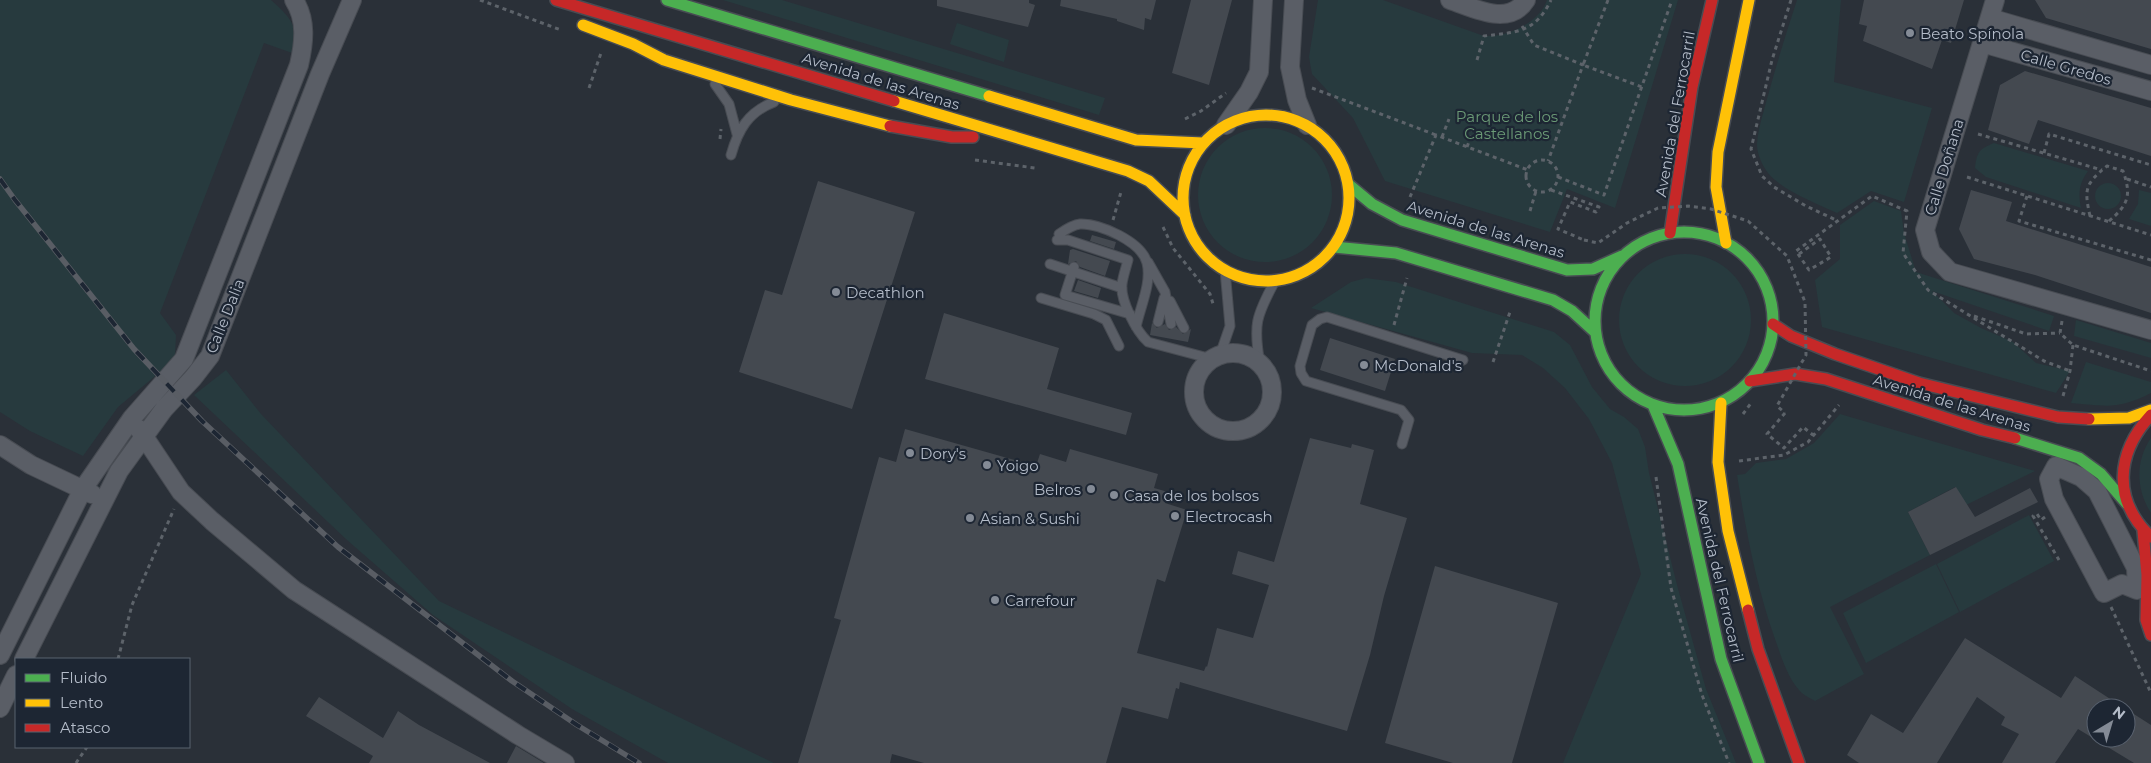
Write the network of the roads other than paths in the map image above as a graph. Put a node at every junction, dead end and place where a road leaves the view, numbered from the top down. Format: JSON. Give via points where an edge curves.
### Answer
{"nodes":[{"id":1,"x":294,"y":0,"type":"edge"},
{"id":2,"x":352,"y":0,"type":"edge"},
{"id":3,"x":551,"y":0,"type":"edge"},
{"id":4,"x":556,"y":0,"type":"edge"},
{"id":5,"x":667,"y":0,"type":"edge"},
{"id":6,"x":1264,"y":0,"type":"edge"},
{"id":7,"x":1294,"y":0,"type":"edge"},
{"id":8,"x":1450,"y":0,"type":"edge"},
{"id":9,"x":1526,"y":0,"type":"edge"},
{"id":10,"x":1712,"y":0,"type":"edge"},
{"id":11,"x":1749,"y":0,"type":"edge"},
{"id":12,"x":1995,"y":0,"type":"edge"},
{"id":13,"x":1990,"y":18,"type":"junction"},
{"id":14,"x":1982,"y":43,"type":"junction"},
{"id":15,"x":2151,"y":65,"type":"edge"},
{"id":16,"x":698,"y":72,"type":"junction"},
{"id":17,"x":2151,"y":92,"type":"edge"},
{"id":18,"x":791,"y":100,"type":"junction"},
{"id":19,"x":1226,"y":125,"type":"junction"},
{"id":20,"x":1307,"y":125,"type":"junction"},
{"id":21,"x":737,"y":134,"type":"junction"},
{"id":22,"x":1015,"y":137,"type":"junction"},
{"id":23,"x":1203,"y":143,"type":"junction"},
{"id":24,"x":731,"y":155,"type":"dead end"},
{"id":25,"x":1348,"y":184,"type":"junction"},
{"id":26,"x":1184,"y":215,"type":"junction"},
{"id":27,"x":1670,"y":233,"type":"junction"},
{"id":28,"x":1726,"y":243,"type":"junction"},
{"id":29,"x":1334,"y":248,"type":"junction"},
{"id":30,"x":1624,"y":255,"type":"junction"},
{"id":31,"x":1147,"y":261,"type":"junction"},
{"id":32,"x":1050,"y":264,"type":"dead end"},
{"id":33,"x":1076,"y":270,"type":"junction"},
{"id":34,"x":1225,"y":270,"type":"junction"},
{"id":35,"x":1275,"y":281,"type":"junction"},
{"id":36,"x":1122,"y":288,"type":"junction"},
{"id":37,"x":1165,"y":292,"type":"junction"},
{"id":38,"x":1041,"y":298,"type":"dead end"},
{"id":39,"x":1130,"y":314,"type":"junction"},
{"id":40,"x":1158,"y":322,"type":"dead end"},
{"id":41,"x":1171,"y":324,"type":"dead end"},
{"id":42,"x":1773,"y":324,"type":"junction"},
{"id":43,"x":1136,"y":327,"type":"junction"},
{"id":44,"x":1184,"y":328,"type":"dead end"},
{"id":45,"x":2151,"y":330,"type":"edge"},
{"id":46,"x":1595,"y":332,"type":"junction"},
{"id":47,"x":1119,"y":346,"type":"dead end"},
{"id":48,"x":1216,"y":357,"type":"junction"},
{"id":49,"x":1463,"y":360,"type":"dead end"},
{"id":50,"x":1260,"y":364,"type":"junction"},
{"id":51,"x":1750,"y":381,"type":"junction"},
{"id":52,"x":1721,"y":403,"type":"junction"},
{"id":53,"x":1653,"y":405,"type":"junction"},
{"id":54,"x":2151,"y":410,"type":"edge"},
{"id":55,"x":2151,"y":415,"type":"edge"},
{"id":56,"x":132,"y":418,"type":"junction"},
{"id":57,"x":144,"y":437,"type":"junction"},
{"id":58,"x":1402,"y":444,"type":"dead end"},
{"id":59,"x":0,"y":445,"type":"edge"},
{"id":60,"x":83,"y":489,"type":"junction"},
{"id":61,"x":104,"y":500,"type":"junction"},
{"id":62,"x":2127,"y":504,"type":"junction"},
{"id":63,"x":2147,"y":534,"type":"edge"},
{"id":64,"x":2104,"y":593,"type":"joint"},
{"id":65,"x":2151,"y":635,"type":"edge"},
{"id":66,"x":0,"y":655,"type":"edge"},
{"id":67,"x":25,"y":658,"type":"edge"},
{"id":68,"x":15,"y":677,"type":"edge"},
{"id":69,"x":0,"y":708,"type":"edge"},
{"id":70,"x":565,"y":763,"type":"edge"},
{"id":71,"x":1758,"y":763,"type":"edge"},
{"id":72,"x":1799,"y":763,"type":"edge"}],
"edges":[{"from":1,"to":56,"type":"street","name":"Calle Dalia","via":[[301,11],[304,43],[299,65],[206,305],[184,359]]},
{"from":2,"to":57,"type":"street","name":"Calle Dalia","via":[[210,356]]},
{"from":3,"to":16,"type":"main road","via":[[578,24]]},
{"from":4,"to":22,"type":"main road","name":"Avenida de las Arenas"},
{"from":5,"to":23,"type":"main road","name":"Avenida de las Arenas","via":[[1136,140]]},
{"from":6,"to":19,"type":"street","via":[[1259,72],[1250,92]]},
{"from":7,"to":20,"type":"street","via":[[1290,60]]},
{"from":8,"to":9,"type":"street","via":[[1494,14],[1513,13]]},
{"from":10,"to":27,"type":"main road","name":"Avenida del Ferrocarril","via":[[1687,112]]},
{"from":11,"to":28,"type":"main road","via":[[1718,152],[1716,187]]},
{"from":12,"to":13,"type":"street","name":"Calle Doñana"},
{"from":13,"to":14,"type":"street","name":"Calle Doñana"},
{"from":13,"to":15,"type":"street","name":"Calle Gredos"},
{"from":14,"to":17,"type":"street","name":"Calle Gredos"},
{"from":14,"to":45,"type":"street","name":"Calle Doñana","via":[[1925,230],[1931,252],[1950,272]]},
{"from":16,"to":18,"type":"main road"},
{"from":16,"to":21,"type":"lane","via":[[714,83],[729,104]]},
{"from":18,"to":21,"type":"lane","via":[[773,102],[760,108],[751,114]]},
{"from":18,"to":22,"type":"main road","via":[[875,123],[952,137]]},
{"from":19,"to":20,"type":"main road","via":[[1252,116],[1280,116]]},
{"from":19,"to":23,"type":"main road"},
{"from":20,"to":25,"type":"main road","via":[[1326,140],[1340,160]]},
{"from":21,"to":24,"type":"lane"},
{"from":22,"to":26,"type":"main road","name":"Avenida de las Arenas","via":[[1128,171],[1149,181]]},
{"from":23,"to":26,"type":"main road","via":[[1190,165],[1183,190]]},
{"from":25,"to":29,"type":"main road","via":[[1348,213]]},
{"from":25,"to":30,"type":"main road","name":"Avenida de las Arenas","via":[[1372,204],[1402,220],[1567,270],[1593,269]]},
{"from":26,"to":34,"type":"main road","via":[[1206,256]]},
{"from":27,"to":28,"type":"main road","via":[[1699,233]]},
{"from":27,"to":30,"type":"main road","via":[[1645,241]]},
{"from":28,"to":42,"type":"main road","via":[[1746,257],[1761,277],[1770,300]]},
{"from":29,"to":35,"type":"main road","via":[[1318,264],[1298,276]]},
{"from":29,"to":46,"type":"main road","via":[[1396,253],[1553,300],[1572,310]]},
{"from":30,"to":46,"type":"main road","via":[[1606,277],[1596,304]]},
{"from":31,"to":36,"type":"lane","via":[[1126,239],[1098,227],[1079,224],[1058,237],[1080,248],[1128,260]]},
{"from":31,"to":37,"type":"lane"},
{"from":31,"to":43,"type":"lane","via":[[1148,278]]},
{"from":32,"to":33,"type":"lane"},
{"from":33,"to":36,"type":"lane"},
{"from":33,"to":39,"type":"lane","via":[[1065,295]]},
{"from":34,"to":35,"type":"main road","via":[[1250,280]]},
{"from":34,"to":48,"type":"lane","via":[[1230,326]]},
{"from":35,"to":50,"type":"lane","via":[[1260,308],[1257,321],[1256,343]]},
{"from":36,"to":39,"type":"lane"},
{"from":37,"to":40,"type":"lane"},
{"from":37,"to":41,"type":"lane"},
{"from":37,"to":44,"type":"lane"},
{"from":38,"to":47,"type":"lane","via":[[1106,320]]},
{"from":39,"to":43,"type":"lane"},
{"from":42,"to":51,"type":"main road","via":[[1770,345]]},
{"from":42,"to":54,"type":"main road","name":"Avenida de las Arenas","via":[[1818,347],[1919,383],[2058,417],[2129,418]]},
{"from":43,"to":48,"type":"lane","via":[[1148,342]]},
{"from":46,"to":53,"type":"main road","via":[[1603,356],[1616,378],[1633,394]]},
{"from":48,"to":50,"type":"street","via":[[1242,354]]},
{"from":48,"to":50,"type":"street","via":[[1202,368],[1194,387],[1196,403],[1203,418],[1222,430],[1244,430],[1254,426],[1270,405],[1271,384]]},
{"from":49,"to":58,"type":"lane","via":[[1327,317],[1312,326],[1300,366],[1306,381],[1401,410],[1409,420]]},
{"from":51,"to":52,"type":"main road"},
{"from":51,"to":62,"type":"main road","name":"Avenida de las Arenas","via":[[1795,374],[1826,379],[1982,430],[2048,447],[2079,458],[2101,474]]},
{"from":52,"to":53,"type":"main road","via":[[1699,409],[1676,410]]},
{"from":52,"to":72,"type":"main road","name":"Avenida del Ferrocarril","via":[[1718,462],[1728,531],[1758,649]]},
{"from":53,"to":71,"type":"main road","name":"Avenida del Ferrocarril","via":[[1678,464],[1721,659]]},
{"from":55,"to":62,"type":"main road","via":[[2140,424],[2126,449],[2122,476]]},
{"from":56,"to":57,"type":"street"},
{"from":56,"to":60,"type":"street","name":"Calle Dalia"},
{"from":57,"to":61,"type":"street","name":"Calle Dalia","via":[[119,471]]},
{"from":57,"to":70,"type":"street","via":[[181,492],[294,590],[518,736]]},
{"from":59,"to":60,"type":"street","via":[[31,465]]},
{"from":60,"to":61,"type":"street"},
{"from":60,"to":66,"type":"street","name":"Calle Dalia"},
{"from":61,"to":67,"type":"street","name":"Calle Dalia"},
{"from":62,"to":63,"type":"main road"},
{"from":63,"to":65,"type":"main road","via":[[2146,620]]},
{"from":64,"to":64,"type":"street","via":[[2054,499],[2049,479],[2056,466],[2081,476],[2097,491],[2136,568],[2137,590],[2122,584]]},
{"from":68,"to":69,"type":"street"}]}
